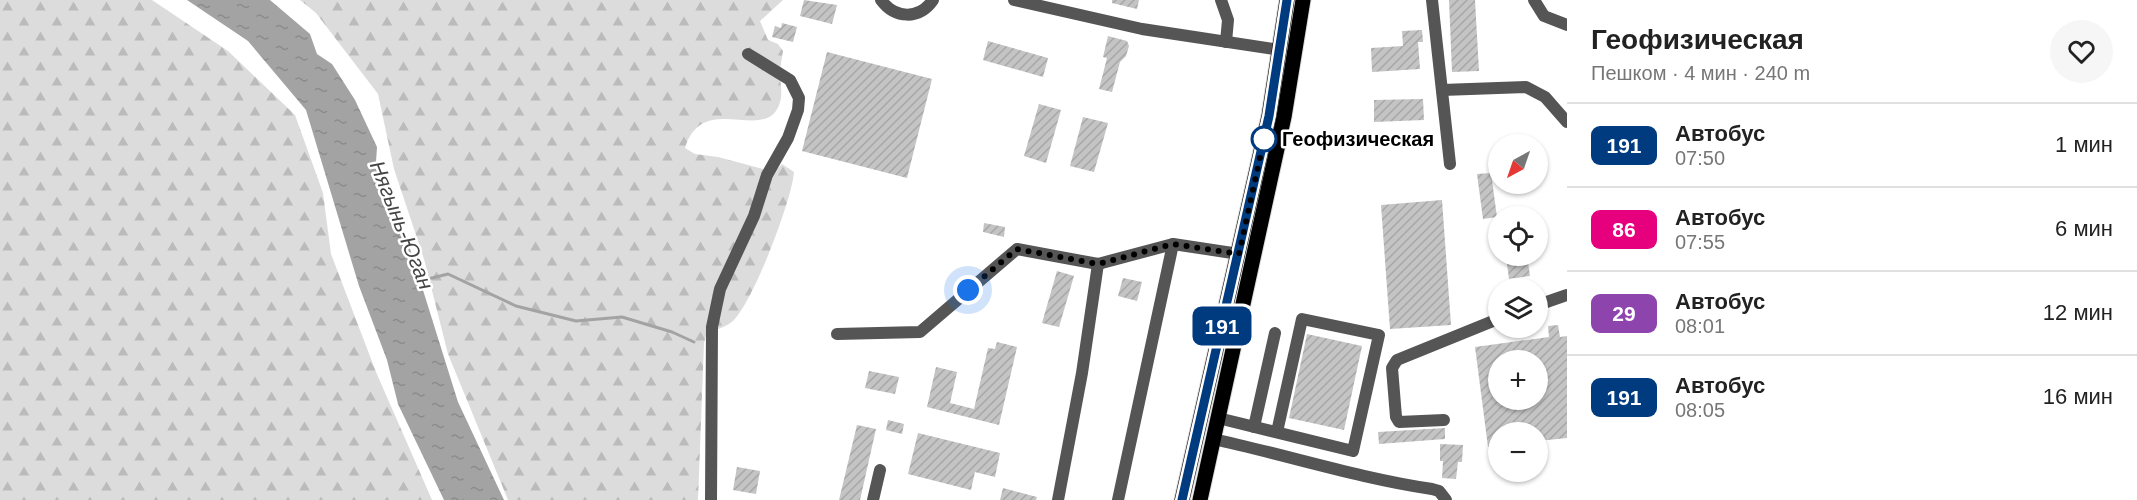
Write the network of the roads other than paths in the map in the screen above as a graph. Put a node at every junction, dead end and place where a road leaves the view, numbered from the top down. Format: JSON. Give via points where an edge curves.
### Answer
{"nodes":[{"id":1,"x":881,"y":0,"type":"edge"},
{"id":2,"x":933,"y":0,"type":"edge"},
{"id":3,"x":1014,"y":0,"type":"edge"},
{"id":4,"x":1221,"y":0,"type":"edge"},
{"id":5,"x":1287,"y":0,"type":"edge"},
{"id":6,"x":1303,"y":0,"type":"edge"},
{"id":7,"x":1432,"y":0,"type":"edge"},
{"id":8,"x":1534,"y":0,"type":"edge"},
{"id":9,"x":1567,"y":25,"type":"edge"},
{"id":10,"x":1226,"y":42,"type":"junction"},
{"id":11,"x":1280,"y":50,"type":"junction"},
{"id":12,"x":748,"y":54,"type":"dead end"},
{"id":13,"x":1442,"y":90,"type":"junction"},
{"id":14,"x":1567,"y":122,"type":"edge"},
{"id":15,"x":1450,"y":164,"type":"dead end"},
{"id":16,"x":1173,"y":244,"type":"junction"},
{"id":17,"x":1239,"y":254,"type":"junction"},
{"id":18,"x":1098,"y":264,"type":"junction"},
{"id":19,"x":1567,"y":295,"type":"edge"},
{"id":20,"x":1548,"y":302,"type":"edge"},
{"id":21,"x":1488,"y":323,"type":"edge"},
{"id":22,"x":1275,"y":333,"type":"dead end"},
{"id":23,"x":837,"y":334,"type":"dead end"},
{"id":24,"x":1218,"y":418,"type":"junction"},
{"id":25,"x":1444,"y":420,"type":"dead end"},
{"id":26,"x":1254,"y":427,"type":"junction"},
{"id":27,"x":1277,"y":432,"type":"junction"},
{"id":28,"x":1214,"y":439,"type":"junction"},
{"id":29,"x":880,"y":470,"type":"dead end"},
{"id":30,"x":711,"y":500,"type":"edge"},
{"id":31,"x":873,"y":500,"type":"edge"},
{"id":32,"x":1058,"y":500,"type":"edge"},
{"id":33,"x":1118,"y":500,"type":"edge"},
{"id":34,"x":1182,"y":500,"type":"edge"},
{"id":35,"x":1200,"y":500,"type":"edge"},
{"id":36,"x":1446,"y":500,"type":"edge"}],
"edges":[{"from":1,"to":2,"type":"lane","via":[[906,16],[925,9]]},
{"from":3,"to":10,"type":"lane","via":[[1142,29]]},
{"from":4,"to":10,"type":"lane","via":[[1228,20]]},
{"from":5,"to":11,"type":"main road"},
{"from":6,"to":24,"type":"main road","via":[[1284,117]]},
{"from":7,"to":13,"type":"lane"},
{"from":8,"to":9,"type":"lane","via":[[1544,16]]},
{"from":10,"to":11,"type":"lane"},
{"from":11,"to":17,"type":"main road"},
{"from":12,"to":30,"type":"lane","via":[[790,80],[799,98],[788,138],[766,174],[754,216],[715,307]]},
{"from":13,"to":14,"type":"lane","via":[[1526,87],[1545,97]]},
{"from":13,"to":15,"type":"lane"},
{"from":16,"to":17,"type":"lane"},
{"from":16,"to":18,"type":"lane"},
{"from":16,"to":33,"type":"lane"},
{"from":17,"to":34,"type":"main road"},
{"from":18,"to":23,"type":"lane","via":[[1017,249],[920,332]]},
{"from":18,"to":32,"type":"lane"},
{"from":19,"to":20,"type":"lane"},
{"from":21,"to":25,"type":"lane","via":[[1397,360],[1392,368],[1399,422]]},
{"from":22,"to":26,"type":"lane"},
{"from":24,"to":26,"type":"lane"},
{"from":24,"to":28,"type":"main road"},
{"from":26,"to":27,"type":"lane"},
{"from":27,"to":27,"type":"lane","via":[[1353,451],[1379,335],[1302,319]]},
{"from":28,"to":35,"type":"main road"},
{"from":28,"to":36,"type":"lane","via":[[1383,482],[1432,489]]},
{"from":29,"to":31,"type":"lane"}]}
